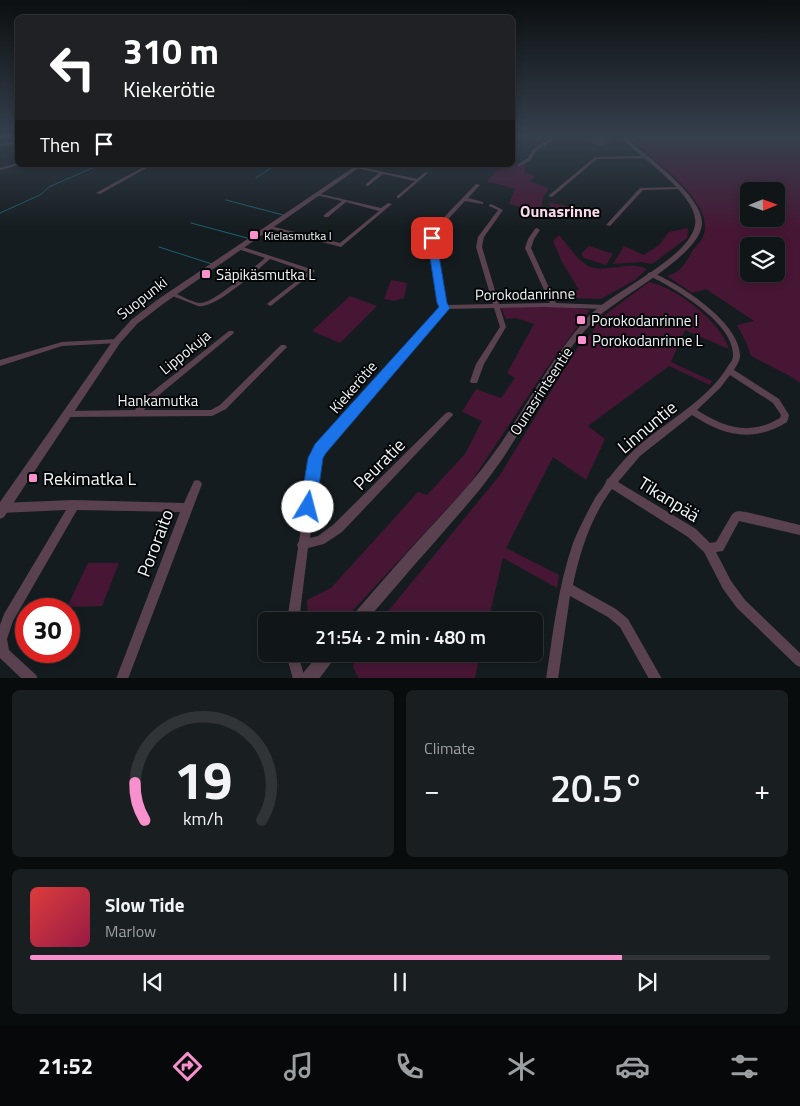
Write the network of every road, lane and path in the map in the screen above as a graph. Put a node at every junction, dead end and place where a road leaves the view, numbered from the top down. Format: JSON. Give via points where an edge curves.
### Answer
{"nodes":[{"id":1,"x":145,"y":168,"type":"edge"},
{"id":2,"x":356,"y":168,"type":"edge"},
{"id":3,"x":364,"y":168,"type":"edge"},
{"id":4,"x":584,"y":168,"type":"edge"},
{"id":5,"x":657,"y":168,"type":"edge"},
{"id":6,"x":382,"y":173,"type":"junction"},
{"id":7,"x":426,"y":173,"type":"dead end"},
{"id":8,"x":417,"y":180,"type":"junction"},
{"id":9,"x":368,"y":185,"type":"dead end"},
{"id":10,"x":478,"y":185,"type":"dead end"},
{"id":11,"x":681,"y":188,"type":"junction"},
{"id":12,"x":98,"y":193,"type":"dead end"},
{"id":13,"x":318,"y":194,"type":"junction"},
{"id":14,"x":550,"y":196,"type":"dead end"},
{"id":15,"x":399,"y":197,"type":"dead end"},
{"id":16,"x":464,"y":199,"type":"junction"},
{"id":17,"x":345,"y":201,"type":"junction"},
{"id":18,"x":481,"y":203,"type":"dead end"},
{"id":19,"x":390,"y":204,"type":"dead end"},
{"id":20,"x":491,"y":205,"type":"dead end"},
{"id":21,"x":382,"y":210,"type":"junction"},
{"id":22,"x":326,"y":216,"type":"dead end"},
{"id":23,"x":608,"y":225,"type":"dead end"},
{"id":24,"x":270,"y":227,"type":"junction"},
{"id":25,"x":537,"y":230,"type":"dead end"},
{"id":26,"x":240,"y":248,"type":"junction"},
{"id":27,"x":269,"y":258,"type":"junction"},
{"id":28,"x":650,"y":274,"type":"junction"},
{"id":29,"x":172,"y":294,"type":"junction"},
{"id":30,"x":270,"y":304,"type":"dead end"},
{"id":31,"x":554,"y":305,"type":"junction"},
{"id":32,"x":497,"y":306,"type":"junction"},
{"id":33,"x":605,"y":307,"type":"junction"},
{"id":34,"x":445,"y":308,"type":"junction"},
{"id":35,"x":231,"y":333,"type":"dead end"},
{"id":36,"x":117,"y":341,"type":"junction"},
{"id":37,"x":283,"y":347,"type":"dead end"},
{"id":38,"x":0,"y":363,"type":"edge"},
{"id":39,"x":730,"y":371,"type":"junction"},
{"id":40,"x":474,"y":381,"type":"dead end"},
{"id":41,"x":692,"y":411,"type":"junction"},
{"id":42,"x":67,"y":414,"type":"junction"},
{"id":43,"x":136,"y":414,"type":"junction"},
{"id":44,"x":450,"y":415,"type":"dead end"},
{"id":45,"x":610,"y":482,"type":"junction"},
{"id":46,"x":197,"y":484,"type":"dead end"},
{"id":47,"x":74,"y":506,"type":"junction"},
{"id":48,"x":187,"y":508,"type":"junction"},
{"id":49,"x":1,"y":509,"type":"edge"},
{"id":50,"x":800,"y":530,"type":"edge"},
{"id":51,"x":302,"y":545,"type":"junction"},
{"id":52,"x":708,"y":548,"type":"junction"},
{"id":53,"x":566,"y":587,"type":"junction"},
{"id":54,"x":294,"y":612,"type":"edge"},
{"id":55,"x":365,"y":612,"type":"edge"},
{"id":56,"x":800,"y":661,"type":"edge"},
{"id":57,"x":294,"y":662,"type":"edge"},
{"id":58,"x":322,"y":662,"type":"edge"},
{"id":59,"x":32,"y":678,"type":"edge"},
{"id":60,"x":122,"y":678,"type":"edge"},
{"id":61,"x":299,"y":678,"type":"edge"},
{"id":62,"x":309,"y":678,"type":"edge"},
{"id":63,"x":552,"y":678,"type":"edge"},
{"id":64,"x":656,"y":678,"type":"edge"}],
"edges":[{"from":1,"to":12,"type":"street"},
{"from":2,"to":13,"type":"street","name":"Suopunki"},
{"from":3,"to":6,"type":"street"},
{"from":4,"to":14,"type":"street"},
{"from":5,"to":11,"type":"street","name":"Ounasrinteentie"},
{"from":6,"to":8,"type":"street"},
{"from":6,"to":9,"type":"street"},
{"from":7,"to":8,"type":"street"},
{"from":8,"to":15,"type":"street"},
{"from":10,"to":16,"type":"street"},
{"from":11,"to":23,"type":"street","via":[[642,189]]},
{"from":11,"to":28,"type":"street","name":"Ounasrinteentie","via":[[697,212],[697,232],[684,250]]},
{"from":13,"to":17,"type":"street"},
{"from":13,"to":24,"type":"street","name":"Suopunki"},
{"from":16,"to":18,"type":"street"},
{"from":16,"to":34,"type":"street","via":[[432,237]]},
{"from":17,"to":21,"type":"street"},
{"from":17,"to":22,"type":"street"},
{"from":19,"to":21,"type":"street"},
{"from":20,"to":32,"type":"street","via":[[501,210],[481,237],[479,247]]},
{"from":21,"to":24,"type":"street","via":[[347,242],[338,245]]},
{"from":24,"to":26,"type":"street","name":"Suopunki"},
{"from":25,"to":31,"type":"street","via":[[528,248]]},
{"from":26,"to":27,"type":"street"},
{"from":26,"to":29,"type":"street","name":"Suopunki"},
{"from":27,"to":29,"type":"street","via":[[206,304]]},
{"from":27,"to":30,"type":"street","via":[[312,271]]},
{"from":28,"to":33,"type":"street","name":"Ounasrinteentie"},
{"from":28,"to":39,"type":"street","name":"Linnuntie","via":[[702,307],[731,335],[737,358]]},
{"from":29,"to":36,"type":"street","name":"Suopunki","via":[[134,322]]},
{"from":31,"to":32,"type":"street","name":"Porokodanrinne"},
{"from":31,"to":33,"type":"street","name":"Porokodanrinne"},
{"from":32,"to":34,"type":"street","name":"Porokodanrinne"},
{"from":32,"to":40,"type":"street","via":[[502,330],[480,364]]},
{"from":33,"to":55,"type":"street","name":"Ounasrinteentie","via":[[555,364],[482,479]]},
{"from":34,"to":51,"type":"street","name":"Kiekerötie","via":[[320,449]]},
{"from":35,"to":43,"type":"street","name":"Lippokuja","via":[[145,402]]},
{"from":36,"to":38,"type":"street","via":[[62,344]]},
{"from":36,"to":42,"type":"street","name":"Suopunki"},
{"from":37,"to":43,"type":"street","name":"Hankamutka","via":[[218,411],[203,415]]},
{"from":39,"to":41,"type":"street","name":"Linnuntie","via":[[718,388]]},
{"from":39,"to":41,"type":"street","via":[[776,401],[785,414],[784,420],[767,429],[742,432],[726,430]]},
{"from":41,"to":45,"type":"street","name":"Linnuntie","via":[[637,452]]},
{"from":42,"to":43,"type":"street","name":"Hankamutka"},
{"from":42,"to":49,"type":"street","name":"Suopunki"},
{"from":44,"to":51,"type":"street","name":"Peuratie","via":[[338,528],[320,540]]},
{"from":45,"to":52,"type":"street","name":"Tikanpää","via":[[692,533]]},
{"from":45,"to":53,"type":"street","name":"Linnuntie","via":[[590,512]]},
{"from":46,"to":48,"type":"street"},
{"from":47,"to":48,"type":"street","name":"Pororaito"},
{"from":47,"to":49,"type":"street","name":"Pororaito"},
{"from":47,"to":59,"type":"street","via":[[8,618],[1,639],[3,652]]},
{"from":48,"to":60,"type":"street","name":"Pororaito"},
{"from":50,"to":52,"type":"street","via":[[737,516],[719,547]]},
{"from":51,"to":54,"type":"street","name":"Kiekerötie"},
{"from":52,"to":56,"type":"street","name":"Tikanpää","via":[[741,604]]},
{"from":53,"to":63,"type":"street","name":"Linnuntie"},
{"from":53,"to":64,"type":"street","via":[[624,623]]},
{"from":57,"to":61,"type":"street"},
{"from":58,"to":62,"type":"street"}]}
